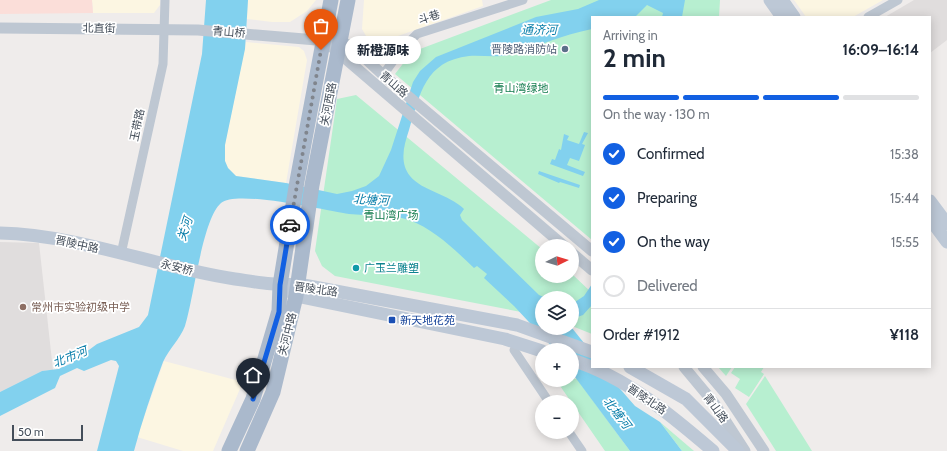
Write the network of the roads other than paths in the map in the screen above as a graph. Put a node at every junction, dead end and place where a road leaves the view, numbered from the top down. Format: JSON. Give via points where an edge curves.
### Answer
{"nodes":[{"id":1,"x":165,"y":0,"type":"edge"},
{"id":2,"x":330,"y":0,"type":"edge"},
{"id":3,"x":348,"y":0,"type":"edge"},
{"id":4,"x":489,"y":0,"type":"edge"},
{"id":5,"x":523,"y":0,"type":"edge"},
{"id":6,"x":770,"y":0,"type":"edge"},
{"id":7,"x":782,"y":0,"type":"edge"},
{"id":8,"x":898,"y":0,"type":"edge"},
{"id":9,"x":492,"y":10,"type":"junction"},
{"id":10,"x":781,"y":16,"type":"edge"},
{"id":11,"x":793,"y":16,"type":"edge"},
{"id":12,"x":870,"y":16,"type":"edge"},
{"id":13,"x":0,"y":28,"type":"edge"},
{"id":14,"x":165,"y":29,"type":"junction"},
{"id":15,"x":198,"y":30,"type":"joint"},
{"id":16,"x":323,"y":40,"type":"junction"},
{"id":17,"x":339,"y":46,"type":"junction"},
{"id":18,"x":383,"y":75,"type":"junction"},
{"id":19,"x":399,"y":96,"type":"junction"},
{"id":20,"x":931,"y":202,"type":"edge"},
{"id":21,"x":293,"y":209,"type":"joint"},
{"id":22,"x":308,"y":211,"type":"joint"},
{"id":23,"x":931,"y":220,"type":"edge"},
{"id":24,"x":947,"y":224,"type":"edge"},
{"id":25,"x":0,"y":233,"type":"edge"},
{"id":26,"x":556,"y":239,"type":"edge"},
{"id":27,"x":947,"y":242,"type":"edge"},
{"id":28,"x":591,"y":249,"type":"edge"},
{"id":29,"x":121,"y":254,"type":"junction"},
{"id":30,"x":579,"y":259,"type":"edge"},
{"id":31,"x":153,"y":261,"type":"joint"},
{"id":32,"x":591,"y":269,"type":"edge"},
{"id":33,"x":280,"y":285,"type":"junction"},
{"id":34,"x":297,"y":290,"type":"junction"},
{"id":35,"x":358,"y":309,"type":"junction"},
{"id":36,"x":535,"y":349,"type":"edge"},
{"id":37,"x":514,"y":350,"type":"junction"},
{"id":38,"x":591,"y":352,"type":"edge"},
{"id":39,"x":535,"y":356,"type":"edge"},
{"id":40,"x":579,"y":363,"type":"edge"},
{"id":41,"x":632,"y":368,"type":"edge"},
{"id":42,"x":685,"y":368,"type":"edge"},
{"id":43,"x":705,"y":368,"type":"edge"},
{"id":44,"x":579,"y":371,"type":"edge"},
{"id":45,"x":544,"y":395,"type":"edge"},
{"id":46,"x":574,"y":439,"type":"edge"},
{"id":47,"x":229,"y":451,"type":"edge"},
{"id":48,"x":247,"y":451,"type":"edge"},
{"id":49,"x":582,"y":451,"type":"edge"},
{"id":50,"x":702,"y":451,"type":"edge"},
{"id":51,"x":713,"y":451,"type":"edge"},
{"id":52,"x":738,"y":451,"type":"edge"},
{"id":53,"x":746,"y":451,"type":"edge"},
{"id":54,"x":764,"y":451,"type":"edge"}],
"edges":[{"from":1,"to":14,"type":"street","name":"玉带路"},
{"from":2,"to":16,"type":"main road","name":"关河西路"},
{"from":3,"to":17,"type":"main road","name":"关河西路"},
{"from":4,"to":9,"type":"street"},
{"from":5,"to":9,"type":"street","name":"斗巷"},
{"from":6,"to":10,"type":"main road"},
{"from":7,"to":11,"type":"main road"},
{"from":8,"to":12,"type":"street"},
{"from":9,"to":18,"type":"street","name":"斗巷","via":[[417,34]]},
{"from":13,"to":14,"type":"street","name":"北直街"},
{"from":14,"to":15,"type":"street","name":"北直街"},
{"from":14,"to":29,"type":"street","name":"玉带路","via":[[163,64]]},
{"from":15,"to":16,"type":"street","name":"青山桥"},
{"from":16,"to":17,"type":"street","name":"青山路"},
{"from":16,"to":21,"type":"main road","name":"关河西路"},
{"from":17,"to":18,"type":"street","name":"青山路","via":[[352,46]]},
{"from":17,"to":19,"type":"street","name":"青山路"},
{"from":17,"to":22,"type":"main road","name":"关河西路"},
{"from":18,"to":19,"type":"street","name":"青山路"},
{"from":19,"to":26,"type":"street","name":"青山路","via":[[415,117]]},
{"from":19,"to":28,"type":"street","name":"青山路","via":[[420,106]]},
{"from":20,"to":24,"type":"main road"},
{"from":21,"to":33,"type":"main road","name":"关河中路"},
{"from":22,"to":34,"type":"main road","name":"关河中路"},
{"from":23,"to":27,"type":"main road"},
{"from":25,"to":29,"type":"main road","name":"晋陵中路","via":[[32,234]]},
{"from":29,"to":31,"type":"main road","name":"晋陵中路"},
{"from":30,"to":32,"type":"street"},
{"from":31,"to":33,"type":"main road","name":"永安桥","via":[[200,273]]},
{"from":33,"to":34,"type":"main road","name":"晋陵北路"},
{"from":33,"to":47,"type":"main road","name":"关河中路","via":[[279,312],[253,399]]},
{"from":34,"to":35,"type":"main road","name":"晋陵北路"},
{"from":34,"to":38,"type":"main road","name":"晋陵北路","via":[[517,325]]},
{"from":34,"to":48,"type":"main road","name":"关河中路","via":[[273,392]]},
{"from":35,"to":36,"type":"main road","name":"晋陵北路","via":[[505,339]]},
{"from":35,"to":37,"type":"main road","via":[[387,324]]},
{"from":37,"to":39,"type":"main road"},
{"from":37,"to":45,"type":"street"},
{"from":40,"to":51,"type":"main road","name":"晋陵北路","via":[[619,380],[676,419]]},
{"from":41,"to":52,"type":"main road","name":"晋陵北路","via":[[686,399]]},
{"from":42,"to":53,"type":"street","name":"青山路","via":[[714,403]]},
{"from":43,"to":54,"type":"street","name":"青山路","via":[[726,394]]},
{"from":44,"to":50,"type":"main road","via":[[629,395],[674,426]]},
{"from":46,"to":49,"type":"street"}]}
